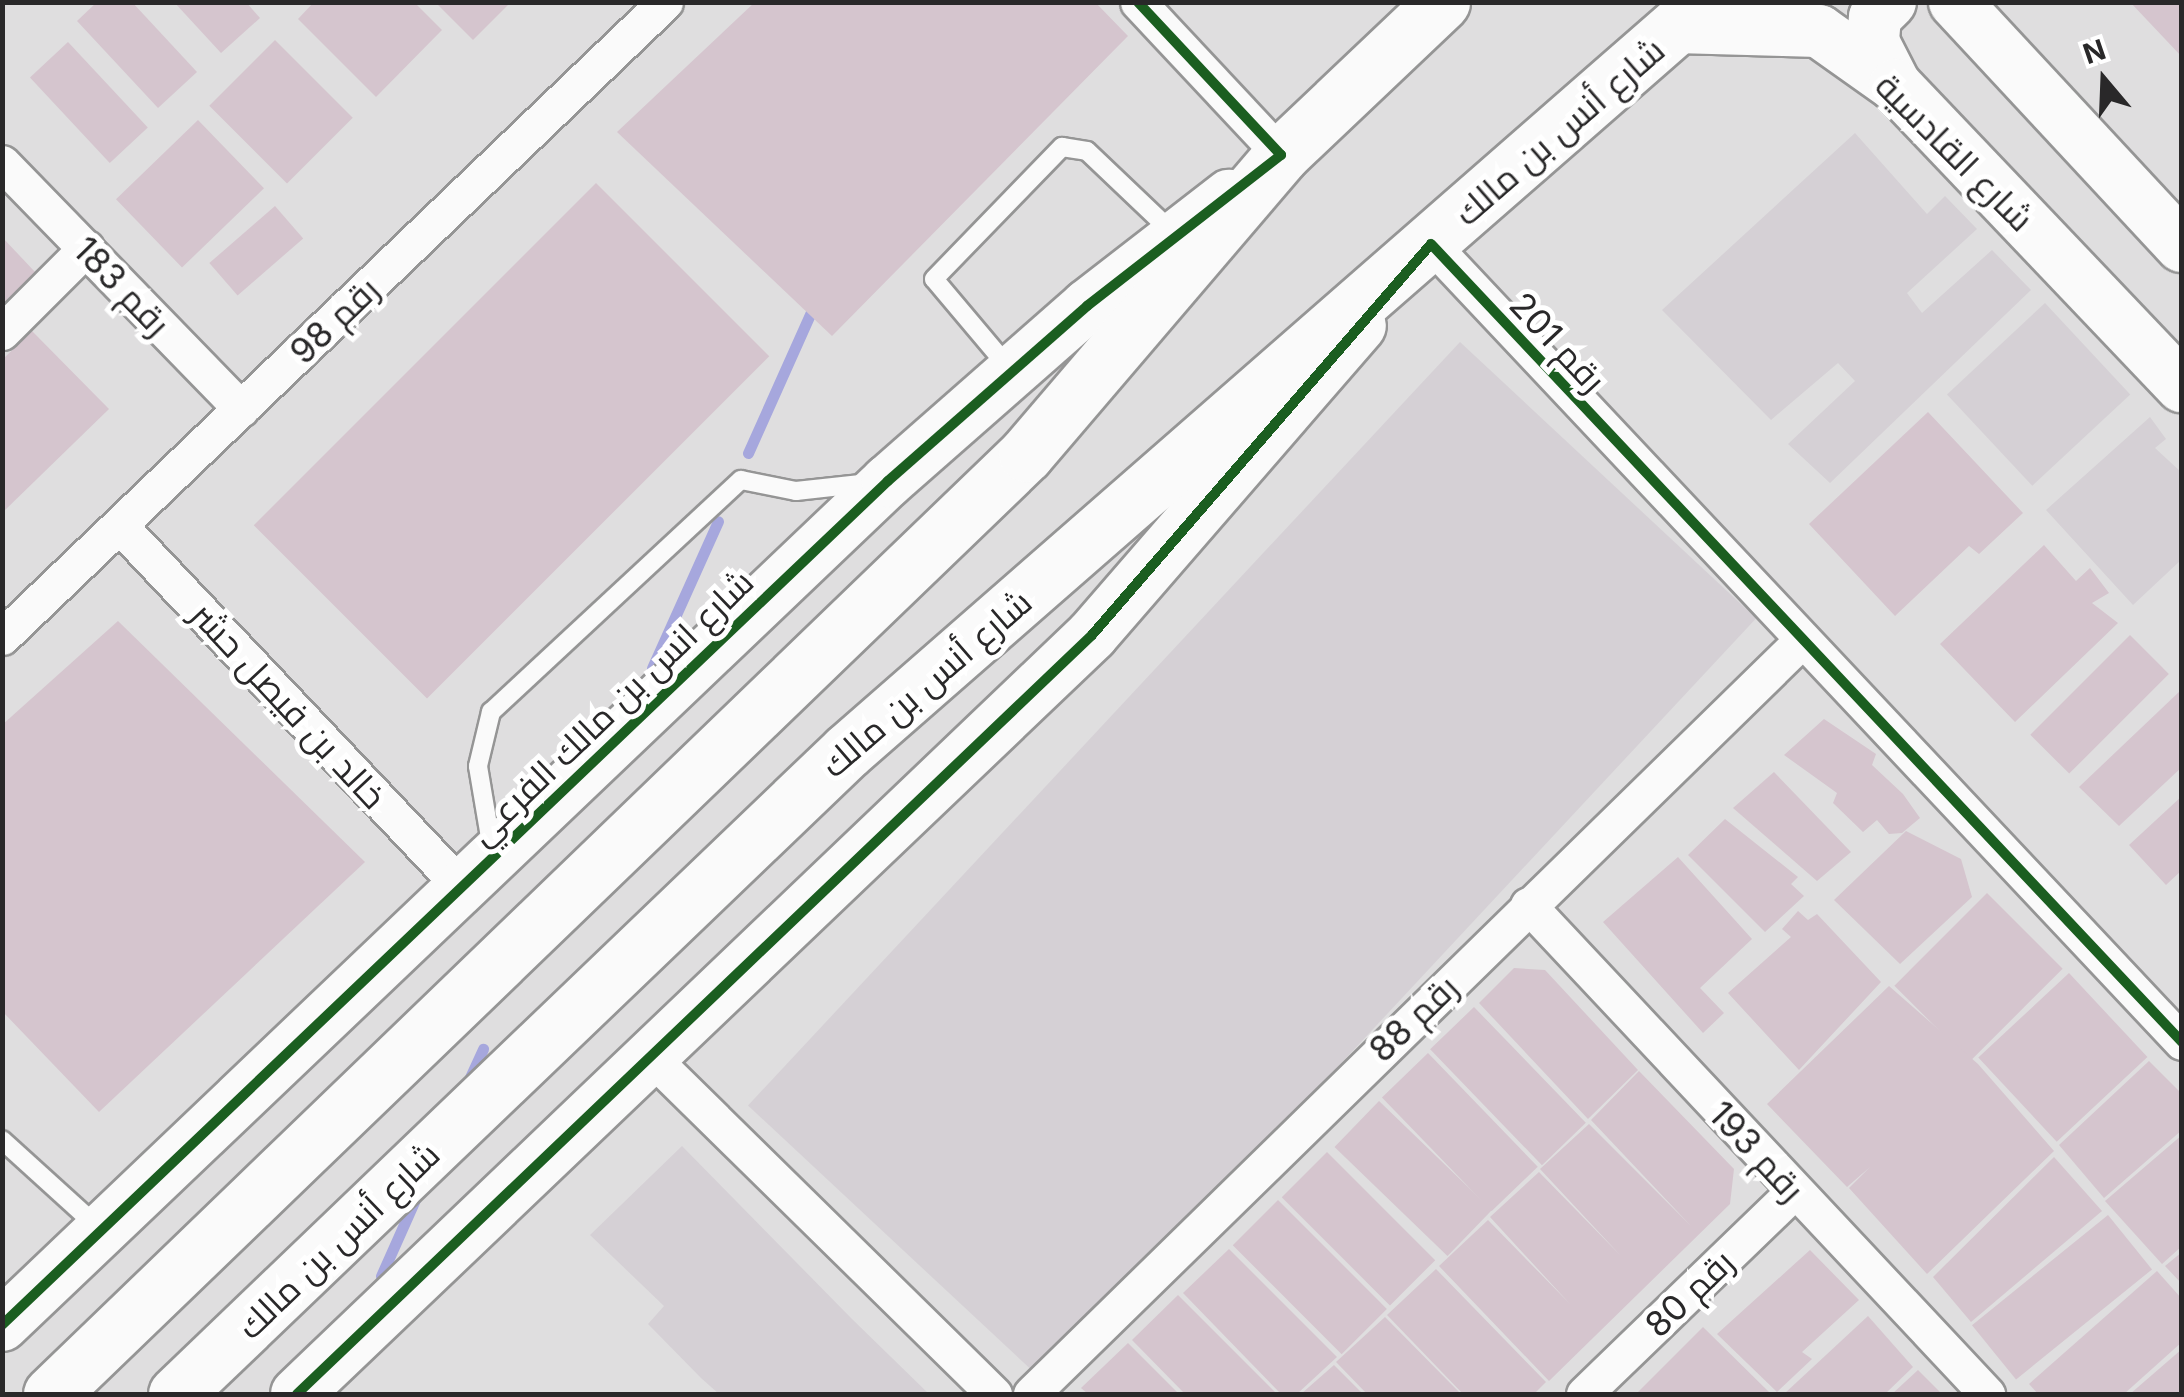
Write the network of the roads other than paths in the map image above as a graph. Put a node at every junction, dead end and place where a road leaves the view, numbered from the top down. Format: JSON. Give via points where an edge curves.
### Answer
{"nodes":[{"id":1,"x":665,"y":2,"type":"edge"},
{"id":2,"x":1138,"y":2,"type":"edge"},
{"id":3,"x":1442,"y":2,"type":"edge"},
{"id":4,"x":1890,"y":2,"type":"edge"},
{"id":5,"x":1954,"y":7,"type":"edge"},
{"id":6,"x":1690,"y":15,"type":"edge"},
{"id":7,"x":1895,"y":85,"type":"junction"},
{"id":8,"x":1282,"y":156,"type":"junction"},
{"id":9,"x":2,"y":162,"type":"edge"},
{"id":10,"x":1177,"y":236,"type":"junction"},
{"id":11,"x":1431,"y":244,"type":"junction"},
{"id":12,"x":2182,"y":246,"type":"edge"},
{"id":13,"x":86,"y":248,"type":"junction"},
{"id":14,"x":2,"y":332,"type":"edge"},
{"id":15,"x":1010,"y":370,"type":"junction"},
{"id":16,"x":2182,"y":386,"type":"edge"},
{"id":17,"x":241,"y":409,"type":"junction"},
{"id":18,"x":888,"y":481,"type":"junction"},
{"id":19,"x":119,"y":525,"type":"junction"},
{"id":20,"x":2,"y":636,"type":"edge"},
{"id":21,"x":1798,"y":644,"type":"junction"},
{"id":22,"x":477,"y":872,"type":"junction"},
{"id":23,"x":1528,"y":905,"type":"junction"},
{"id":24,"x":2182,"y":1042,"type":"edge"},
{"id":25,"x":650,"y":1057,"type":"junction"},
{"id":26,"x":2,"y":1140,"type":"edge"},
{"id":27,"x":1794,"y":1191,"type":"junction"},
{"id":28,"x":100,"y":1229,"type":"junction"},
{"id":29,"x":54,"y":1275,"type":"junction"},
{"id":30,"x":2,"y":1324,"type":"edge"},
{"id":31,"x":2,"y":1332,"type":"edge"},
{"id":32,"x":51,"y":1394,"type":"edge"},
{"id":33,"x":176,"y":1394,"type":"edge"},
{"id":34,"x":298,"y":1394,"type":"edge"},
{"id":35,"x":994,"y":1394,"type":"edge"},
{"id":36,"x":1030,"y":1394,"type":"edge"},
{"id":37,"x":1584,"y":1394,"type":"edge"},
{"id":38,"x":1987,"y":1394,"type":"edge"}],
"edges":[{"from":1,"to":17,"type":"street","name":"رقم 98"},
{"from":2,"to":8,"type":"street"},
{"from":3,"to":8,"type":"main road"},
{"from":4,"to":7,"type":"street","via":[[1875,17],[1873,42]]},
{"from":5,"to":12,"type":"street"},
{"from":6,"to":7,"type":"street","name":"شارع القادسية","via":[[1819,31]]},
{"from":6,"to":11,"type":"main road","name":"شارع أنس بن مالك"},
{"from":7,"to":16,"type":"street","name":"شارع القادسية"},
{"from":8,"to":10,"type":"street","name":"شارع انس بن مالك الفرعي"},
{"from":8,"to":32,"type":"main road","via":[[1026,454]]},
{"from":9,"to":13,"type":"street","name":"رقم 183"},
{"from":10,"to":15,"type":"street","name":"شارع انس بن مالك الفرعي"},
{"from":10,"to":15,"type":"lane","via":[[1088,151],[1062,147],[934,279]]},
{"from":11,"to":21,"type":"street","name":"رقم 201"},
{"from":11,"to":25,"type":"street","via":[[1092,635]]},
{"from":11,"to":33,"type":"main road","name":"شارع أنس بن مالك","via":[[847,750]]},
{"from":13,"to":14,"type":"street"},
{"from":13,"to":17,"type":"street","name":"رقم 183"},
{"from":15,"to":18,"type":"street","name":"شارع انس بن مالك الفرعي"},
{"from":17,"to":19,"type":"street","name":"رقم 98"},
{"from":18,"to":22,"type":"street","name":"شارع انس بن مالك الفرعي"},
{"from":18,"to":22,"type":"lane","via":[[796,491],[741,480],[491,712],[478,766]]},
{"from":19,"to":20,"type":"street","name":"رقم 98"},
{"from":19,"to":22,"type":"street","name":"خالد بن فيصل حشر"},
{"from":21,"to":23,"type":"street","name":"رقم 88"},
{"from":21,"to":24,"type":"street","name":"رقم 201"},
{"from":22,"to":28,"type":"street","name":"شارع انس بن مالك الفرعي"},
{"from":23,"to":27,"type":"street","name":"رقم 193"},
{"from":23,"to":36,"type":"street","name":"رقم 88"},
{"from":25,"to":34,"type":"street"},
{"from":25,"to":35,"type":"street"},
{"from":26,"to":28,"type":"lane"},
{"from":27,"to":37,"type":"street","name":"رقم 80"},
{"from":27,"to":38,"type":"street","name":"رقم 193"},
{"from":28,"to":29,"type":"street","name":"شارع انس بن مالك الفرعي"},
{"from":29,"to":30,"type":"street","name":"شارع انس بن مالك الفرعي"},
{"from":29,"to":31,"type":"street"}]}
